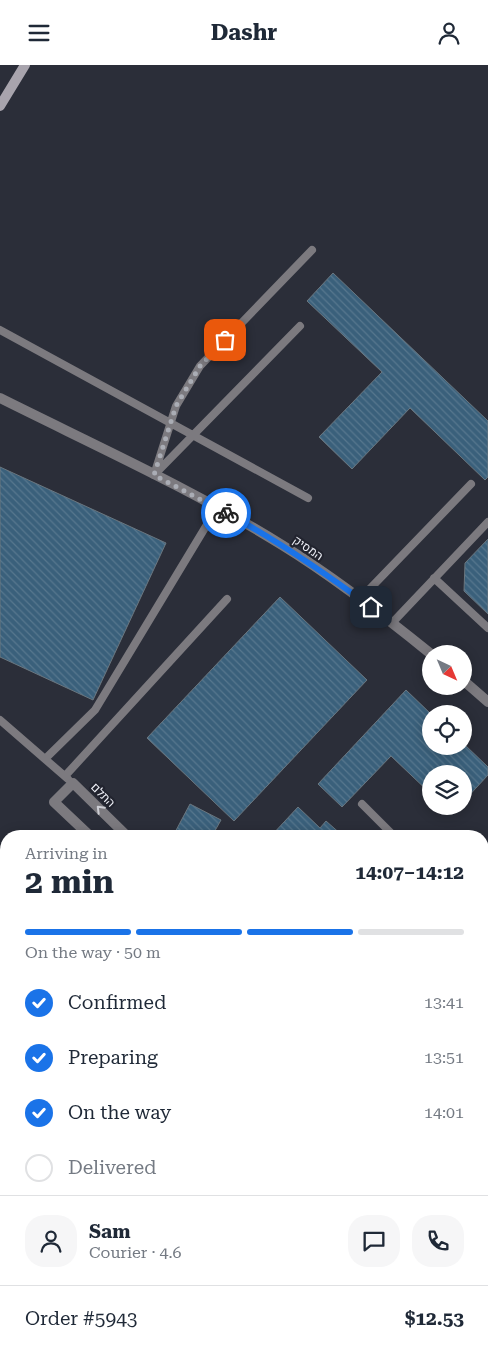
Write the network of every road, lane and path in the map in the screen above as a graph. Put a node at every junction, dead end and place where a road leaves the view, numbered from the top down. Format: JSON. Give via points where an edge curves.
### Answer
{"nodes":[{"id":1,"x":25,"y":65,"type":"edge"},
{"id":2,"x":0,"y":107,"type":"edge"},
{"id":3,"x":312,"y":250,"type":"dead end"},
{"id":4,"x":300,"y":326,"type":"dead end"},
{"id":5,"x":0,"y":330,"type":"edge"},
{"id":6,"x":0,"y":398,"type":"edge"},
{"id":7,"x":171,"y":423,"type":"junction"},
{"id":8,"x":194,"y":435,"type":"junction"},
{"id":9,"x":154,"y":475,"type":"junction"},
{"id":10,"x":470,"y":484,"type":"dead end"},
{"id":11,"x":308,"y":498,"type":"dead end"},
{"id":12,"x":217,"y":508,"type":"junction"},
{"id":13,"x":488,"y":522,"type":"edge"},
{"id":14,"x":434,"y":578,"type":"junction"},
{"id":15,"x":227,"y":599,"type":"dead end"},
{"id":16,"x":360,"y":599,"type":"junction"},
{"id":17,"x":393,"y":623,"type":"junction"},
{"id":18,"x":488,"y":629,"type":"edge"},
{"id":19,"x":422,"y":647,"type":"edge"},
{"id":20,"x":472,"y":688,"type":"edge"},
{"id":21,"x":488,"y":702,"type":"edge"},
{"id":22,"x":0,"y":720,"type":"edge"},
{"id":23,"x":45,"y":759,"type":"junction"},
{"id":24,"x":69,"y":780,"type":"junction"},
{"id":25,"x":362,"y":804,"type":"dead end"},
{"id":26,"x":84,"y":830,"type":"edge"},
{"id":27,"x":121,"y":830,"type":"edge"},
{"id":28,"x":388,"y":830,"type":"edge"}],
"edges":[{"from":1,"to":2,"type":"street"},
{"from":3,"to":7,"type":"lane","via":[[200,366],[176,406]]},
{"from":4,"to":8,"type":"lane"},
{"from":5,"to":7,"type":"lane"},
{"from":6,"to":9,"type":"street","name":"המסיק"},
{"from":7,"to":8,"type":"lane"},
{"from":7,"to":9,"type":"lane"},
{"from":8,"to":9,"type":"lane"},
{"from":8,"to":11,"type":"lane"},
{"from":9,"to":12,"type":"street","name":"המסיק"},
{"from":10,"to":16,"type":"lane"},
{"from":12,"to":16,"type":"street","name":"המסיק","via":[[282,545]]},
{"from":12,"to":23,"type":"lane","via":[[95,710]]},
{"from":13,"to":14,"type":"lane"},
{"from":14,"to":17,"type":"lane"},
{"from":14,"to":18,"type":"lane"},
{"from":15,"to":24,"type":"lane"},
{"from":16,"to":17,"type":"street","name":"המסיק"},
{"from":17,"to":19,"type":"street","name":"המסיק"},
{"from":20,"to":21,"type":"street"},
{"from":22,"to":23,"type":"lane"},
{"from":23,"to":24,"type":"lane"},
{"from":24,"to":26,"type":"street","name":"התלם","via":[[54,802]]},
{"from":27,"to":24,"type":"street","name":"התלם","one_way":true},
{"from":25,"to":28,"type":"lane"}]}
